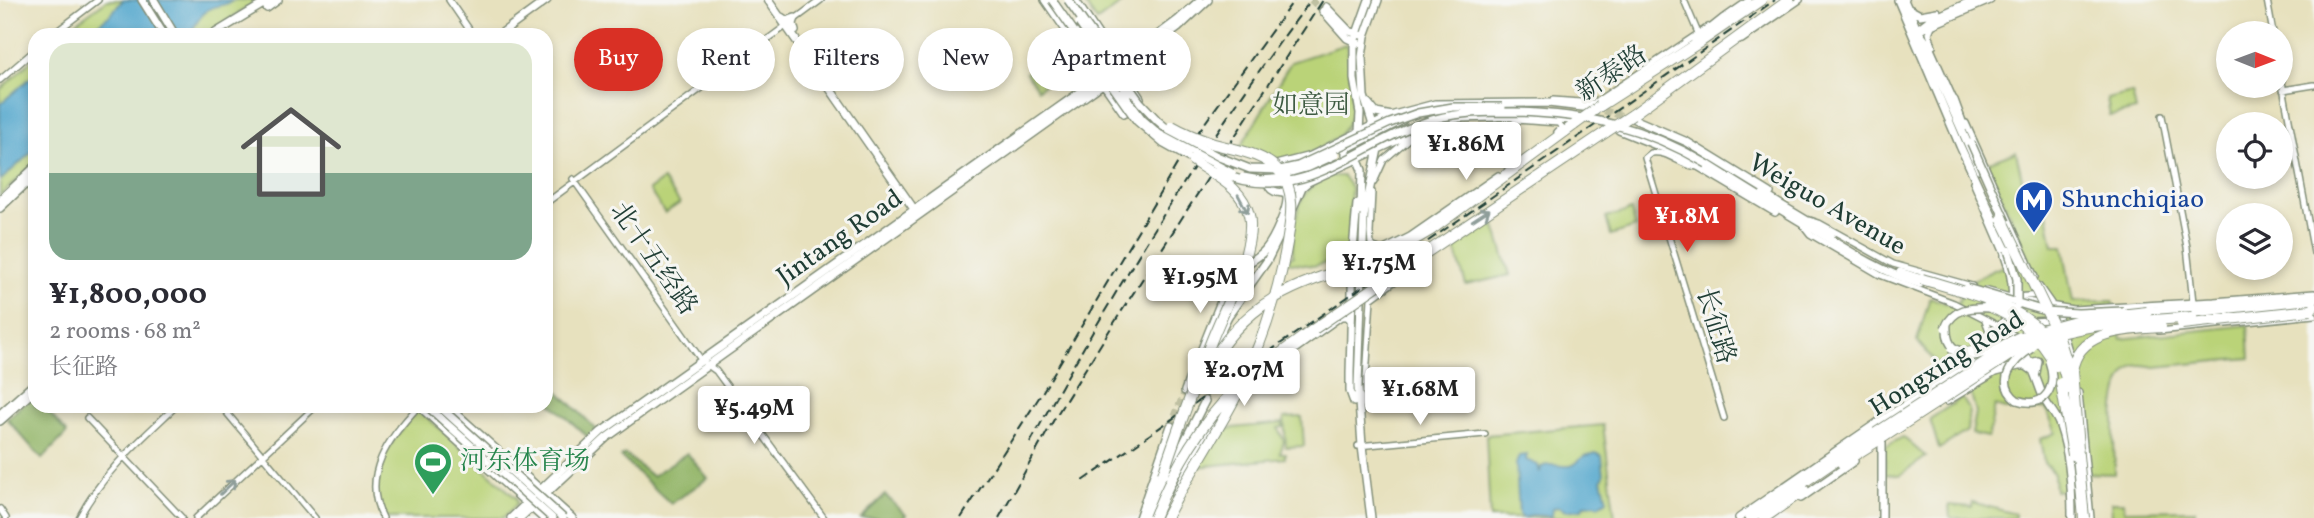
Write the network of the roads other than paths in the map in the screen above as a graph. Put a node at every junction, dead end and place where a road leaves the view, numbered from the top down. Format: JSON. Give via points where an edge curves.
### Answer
{"nodes":[{"id":1,"x":98,"y":0,"type":"edge"},
{"id":2,"x":142,"y":0,"type":"edge"},
{"id":3,"x":154,"y":0,"type":"edge"},
{"id":4,"x":270,"y":0,"type":"edge"},
{"id":5,"x":278,"y":0,"type":"edge"},
{"id":6,"x":449,"y":0,"type":"edge"},
{"id":7,"x":547,"y":0,"type":"edge"},
{"id":8,"x":554,"y":0,"type":"edge"},
{"id":9,"x":770,"y":0,"type":"edge"},
{"id":10,"x":821,"y":0,"type":"edge"},
{"id":11,"x":1045,"y":0,"type":"edge"},
{"id":12,"x":1052,"y":0,"type":"edge"},
{"id":13,"x":1060,"y":0,"type":"edge"},
{"id":14,"x":1068,"y":0,"type":"edge"},
{"id":15,"x":1075,"y":0,"type":"edge"},
{"id":16,"x":1208,"y":0,"type":"edge"},
{"id":17,"x":1369,"y":0,"type":"edge"},
{"id":18,"x":1378,"y":0,"type":"edge"},
{"id":19,"x":1684,"y":0,"type":"edge"},
{"id":20,"x":1749,"y":0,"type":"edge"},
{"id":21,"x":1762,"y":0,"type":"edge"},
{"id":22,"x":1789,"y":0,"type":"edge"},
{"id":23,"x":1800,"y":0,"type":"edge"},
{"id":24,"x":1974,"y":0,"type":"edge"},
{"id":25,"x":1990,"y":0,"type":"edge"},
{"id":26,"x":2267,"y":0,"type":"edge"},
{"id":27,"x":1901,"y":1,"type":"edge"},
{"id":28,"x":1198,"y":3,"type":"edge"},
{"id":29,"x":1324,"y":9,"type":"tunnel mouth"},
{"id":30,"x":1725,"y":21,"type":"junction"},
{"id":31,"x":2270,"y":21,"type":"edge"},
{"id":32,"x":788,"y":23,"type":"junction"},
{"id":33,"x":1934,"y":24,"type":"junction"},
{"id":34,"x":1914,"y":27,"type":"junction"},
{"id":35,"x":61,"y":28,"type":"edge"},
{"id":36,"x":160,"y":28,"type":"edge"},
{"id":37,"x":170,"y":28,"type":"edge"},
{"id":38,"x":224,"y":28,"type":"edge"},
{"id":39,"x":232,"y":28,"type":"edge"},
{"id":40,"x":468,"y":28,"type":"edge"},
{"id":41,"x":509,"y":28,"type":"edge"},
{"id":42,"x":516,"y":28,"type":"edge"},
{"id":43,"x":1065,"y":28,"type":"edge"},
{"id":44,"x":1094,"y":28,"type":"edge"},
{"id":45,"x":1176,"y":28,"type":"edge"},
{"id":46,"x":1698,"y":33,"type":"junction"},
{"id":47,"x":1355,"y":38,"type":"junction"},
{"id":48,"x":1364,"y":40,"type":"junction"},
{"id":49,"x":28,"y":56,"type":"edge"},
{"id":50,"x":1939,"y":66,"type":"junction"},
{"id":51,"x":1698,"y":68,"type":"junction"},
{"id":52,"x":0,"y":80,"type":"edge"},
{"id":53,"x":1935,"y":81,"type":"junction"},
{"id":54,"x":2314,"y":85,"type":"edge"},
{"id":55,"x":2293,"y":88,"type":"edge"},
{"id":56,"x":1086,"y":91,"type":"edge"},
{"id":57,"x":1109,"y":91,"type":"edge"},
{"id":58,"x":1136,"y":91,"type":"edge"},
{"id":59,"x":1364,"y":96,"type":"junction"},
{"id":60,"x":2284,"y":98,"type":"edge"},
{"id":61,"x":2285,"y":98,"type":"edge"},
{"id":62,"x":1357,"y":100,"type":"junction"},
{"id":63,"x":1954,"y":100,"type":"junction"},
{"id":64,"x":1451,"y":103,"type":"junction"},
{"id":65,"x":1497,"y":103,"type":"junction"},
{"id":66,"x":1439,"y":104,"type":"junction"},
{"id":67,"x":1594,"y":106,"type":"junction"},
{"id":68,"x":1414,"y":110,"type":"junction"},
{"id":69,"x":1553,"y":111,"type":"junction"},
{"id":70,"x":1150,"y":112,"type":"junction"},
{"id":71,"x":1452,"y":112,"type":"junction"},
{"id":72,"x":1436,"y":115,"type":"junction"},
{"id":73,"x":1394,"y":116,"type":"junction"},
{"id":74,"x":2162,"y":116,"type":"dead end"},
{"id":75,"x":1480,"y":117,"type":"junction"},
{"id":76,"x":1496,"y":117,"type":"junction"},
{"id":77,"x":1633,"y":117,"type":"junction"},
{"id":78,"x":1574,"y":123,"type":"junction"},
{"id":79,"x":1373,"y":125,"type":"junction"},
{"id":80,"x":1418,"y":130,"type":"junction"},
{"id":81,"x":1359,"y":132,"type":"junction"},
{"id":82,"x":1409,"y":134,"type":"junction"},
{"id":83,"x":1376,"y":137,"type":"junction"},
{"id":84,"x":1348,"y":138,"type":"junction"},
{"id":85,"x":1960,"y":146,"type":"junction"},
{"id":86,"x":1378,"y":149,"type":"junction"},
{"id":87,"x":1345,"y":152,"type":"junction"},
{"id":88,"x":1357,"y":159,"type":"junction"},
{"id":89,"x":1192,"y":160,"type":"junction"},
{"id":90,"x":1707,"y":162,"type":"junction"},
{"id":91,"x":1288,"y":163,"type":"junction"},
{"id":92,"x":1376,"y":164,"type":"junction"},
{"id":93,"x":28,"y":176,"type":"edge"},
{"id":94,"x":28,"y":178,"type":"edge"},
{"id":95,"x":25,"y":180,"type":"junction"},
{"id":96,"x":574,"y":180,"type":"junction"},
{"id":97,"x":28,"y":183,"type":"edge"},
{"id":98,"x":1367,"y":190,"type":"junction"},
{"id":99,"x":1280,"y":191,"type":"junction"},
{"id":100,"x":1298,"y":191,"type":"junction"},
{"id":101,"x":553,"y":196,"type":"edge"},
{"id":102,"x":908,"y":198,"type":"junction"},
{"id":103,"x":0,"y":200,"type":"edge"},
{"id":104,"x":1368,"y":204,"type":"junction"},
{"id":105,"x":0,"y":208,"type":"edge"},
{"id":106,"x":916,"y":211,"type":"junction"},
{"id":107,"x":1364,"y":216,"type":"junction"},
{"id":108,"x":2002,"y":219,"type":"joint"},
{"id":109,"x":907,"y":220,"type":"junction"},
{"id":110,"x":1801,"y":220,"type":"junction"},
{"id":111,"x":1461,"y":228,"type":"junction"},
{"id":112,"x":2314,"y":253,"type":"edge"},
{"id":113,"x":2005,"y":256,"type":"joint"},
{"id":114,"x":2314,"y":262,"type":"edge"},
{"id":115,"x":1921,"y":282,"type":"junction"},
{"id":116,"x":1960,"y":283,"type":"junction"},
{"id":117,"x":2044,"y":295,"type":"junction"},
{"id":118,"x":2012,"y":297,"type":"junction"},
{"id":119,"x":1954,"y":303,"type":"junction"},
{"id":120,"x":2313,"y":303,"type":"edge"},
{"id":121,"x":2099,"y":307,"type":"junction"},
{"id":122,"x":1994,"y":309,"type":"junction"},
{"id":123,"x":2073,"y":309,"type":"junction"},
{"id":124,"x":2193,"y":309,"type":"junction"},
{"id":125,"x":2147,"y":312,"type":"junction"},
{"id":126,"x":2059,"y":313,"type":"junction"},
{"id":127,"x":2007,"y":316,"type":"junction"},
{"id":128,"x":1983,"y":318,"type":"junction"},
{"id":129,"x":1352,"y":324,"type":"junction"},
{"id":130,"x":1947,"y":324,"type":"junction"},
{"id":131,"x":2000,"y":326,"type":"junction"},
{"id":132,"x":2030,"y":333,"type":"junction"},
{"id":133,"x":1989,"y":335,"type":"junction"},
{"id":134,"x":2014,"y":335,"type":"junction"},
{"id":135,"x":2103,"y":339,"type":"junction"},
{"id":136,"x":2046,"y":340,"type":"junction"},
{"id":137,"x":2067,"y":348,"type":"junction"},
{"id":138,"x":2086,"y":350,"type":"junction"},
{"id":139,"x":1982,"y":352,"type":"junction"},
{"id":140,"x":1197,"y":361,"type":"tunnel mouth"},
{"id":141,"x":2032,"y":361,"type":"junction"},
{"id":142,"x":704,"y":363,"type":"junction"},
{"id":143,"x":2018,"y":366,"type":"junction"},
{"id":144,"x":1963,"y":368,"type":"junction"},
{"id":145,"x":2076,"y":374,"type":"junction"},
{"id":146,"x":1951,"y":375,"type":"junction"},
{"id":147,"x":2037,"y":376,"type":"junction"},
{"id":148,"x":1190,"y":377,"type":"tunnel mouth"},
{"id":149,"x":2073,"y":387,"type":"junction"},
{"id":150,"x":1209,"y":388,"type":"dead end"},
{"id":151,"x":28,"y":389,"type":"edge"},
{"id":152,"x":1185,"y":391,"type":"tunnel mouth"},
{"id":153,"x":1962,"y":392,"type":"junction"},
{"id":154,"x":28,"y":396,"type":"edge"},
{"id":155,"x":1205,"y":401,"type":"dead end"},
{"id":156,"x":1354,"y":402,"type":"junction"},
{"id":157,"x":1359,"y":412,"type":"junction"},
{"id":158,"x":169,"y":413,"type":"edge"},
{"id":159,"x":225,"y":413,"type":"edge"},
{"id":160,"x":305,"y":413,"type":"edge"},
{"id":161,"x":412,"y":413,"type":"edge"},
{"id":162,"x":427,"y":413,"type":"edge"},
{"id":163,"x":435,"y":413,"type":"edge"},
{"id":164,"x":447,"y":413,"type":"edge"},
{"id":165,"x":456,"y":413,"type":"edge"},
{"id":166,"x":0,"y":414,"type":"edge"},
{"id":167,"x":87,"y":418,"type":"dead end"},
{"id":168,"x":1724,"y":418,"type":"dead end"},
{"id":169,"x":2081,"y":418,"type":"junction"},
{"id":170,"x":0,"y":421,"type":"edge"},
{"id":171,"x":2060,"y":425,"type":"junction"},
{"id":172,"x":1171,"y":426,"type":"tunnel mouth"},
{"id":173,"x":1199,"y":432,"type":"junction"},
{"id":174,"x":1485,"y":434,"type":"dead end"},
{"id":175,"x":1870,"y":439,"type":"junction"},
{"id":176,"x":270,"y":445,"type":"junction"},
{"id":177,"x":1360,"y":446,"type":"junction"},
{"id":178,"x":2078,"y":449,"type":"junction"},
{"id":179,"x":261,"y":455,"type":"junction"},
{"id":180,"x":123,"y":456,"type":"junction"},
{"id":181,"x":270,"y":467,"type":"junction"},
{"id":182,"x":1165,"y":473,"type":"junction"},
{"id":183,"x":550,"y":484,"type":"junction"},
{"id":184,"x":542,"y":491,"type":"junction"},
{"id":185,"x":2089,"y":495,"type":"junction"},
{"id":186,"x":518,"y":496,"type":"junction"},
{"id":187,"x":2071,"y":497,"type":"junction"},
{"id":188,"x":556,"y":503,"type":"junction"},
{"id":189,"x":530,"y":504,"type":"junction"},
{"id":190,"x":545,"y":507,"type":"dead end"},
{"id":191,"x":0,"y":509,"type":"edge"},
{"id":192,"x":521,"y":514,"type":"edge"},
{"id":193,"x":542,"y":517,"type":"edge"},
{"id":194,"x":6,"y":518,"type":"edge"},
{"id":195,"x":79,"y":518,"type":"edge"},
{"id":196,"x":182,"y":518,"type":"edge"},
{"id":197,"x":196,"y":518,"type":"edge"},
{"id":198,"x":313,"y":518,"type":"edge"},
{"id":199,"x":383,"y":518,"type":"edge"},
{"id":200,"x":511,"y":518,"type":"edge"},
{"id":201,"x":552,"y":518,"type":"edge"},
{"id":202,"x":563,"y":518,"type":"edge"},
{"id":203,"x":572,"y":518,"type":"edge"},
{"id":204,"x":824,"y":518,"type":"edge"},
{"id":205,"x":1139,"y":518,"type":"edge"},
{"id":206,"x":1147,"y":518,"type":"edge"},
{"id":207,"x":1154,"y":518,"type":"edge"},
{"id":208,"x":1160,"y":518,"type":"edge"},
{"id":209,"x":1166,"y":518,"type":"edge"},
{"id":210,"x":1370,"y":518,"type":"edge"},
{"id":211,"x":1739,"y":518,"type":"edge"},
{"id":212,"x":1751,"y":518,"type":"edge"},
{"id":213,"x":1764,"y":518,"type":"edge"},
{"id":214,"x":1771,"y":518,"type":"edge"},
{"id":215,"x":1881,"y":518,"type":"edge"},
{"id":216,"x":2073,"y":518,"type":"edge"},
{"id":217,"x":2082,"y":518,"type":"edge"},
{"id":218,"x":2091,"y":518,"type":"edge"}],
"edges":[{"from":1,"to":35,"type":"street"},
{"from":2,"to":36,"type":"main road"},
{"from":3,"to":37,"type":"main road"},
{"from":4,"to":38,"type":"main road"},
{"from":5,"to":39,"type":"main road"},
{"from":6,"to":40,"type":"street"},
{"from":7,"to":41,"type":"main road"},
{"from":8,"to":42,"type":"main road"},
{"from":9,"to":32,"type":"main road"},
{"from":10,"to":32,"type":"street"},
{"from":11,"to":43,"type":"main road"},
{"from":12,"to":89,"type":"main road","bridge":true,"via":[[1138,121]]},
{"from":13,"to":87,"type":"main road","bridge":true,"via":[[1148,125],[1211,163],[1238,175],[1269,180],[1298,176]]},
{"from":14,"to":70,"type":"main road","bridge":true},
{"from":15,"to":44,"type":"main road"},
{"from":16,"to":28,"type":"main road","name":"Jintang Road"},
{"from":17,"to":47,"type":"main road"},
{"from":18,"to":48,"type":"main road"},
{"from":19,"to":46,"type":"street"},
{"from":20,"to":30,"type":"street"},
{"from":21,"to":30,"type":"highway","name":"新泰路"},
{"from":22,"to":51,"type":"highway"},
{"from":23,"to":51,"type":"street"},
{"from":24,"to":27,"type":"main road","via":[[1925,15]]},
{"from":24,"to":34,"type":"main road"},
{"from":25,"to":33,"type":"main road"},
{"from":26,"to":31,"type":"street"},
{"from":27,"to":34,"type":"main road"},
{"from":27,"to":34,"type":"street"},
{"from":27,"to":34,"type":"main road"},
{"from":28,"to":45,"type":"main road","name":"Jintang Road"},
{"from":29,"to":47,"type":"main road"},
{"from":30,"to":46,"type":"street"},
{"from":30,"to":67,"type":"highway","name":"新泰路","via":[[1673,59]]},
{"from":32,"to":96,"type":"street"},
{"from":32,"to":102,"type":"main road"},
{"from":33,"to":34,"type":"main road"},
{"from":33,"to":50,"type":"street","via":[[1929,35]]},
{"from":34,"to":50,"type":"street"},
{"from":34,"to":53,"type":"main road"},
{"from":34,"to":53,"type":"main road"},
{"from":46,"to":67,"type":"street"},
{"from":47,"to":48,"type":"main road"},
{"from":47,"to":62,"type":"main road"},
{"from":48,"to":59,"type":"main road"},
{"from":49,"to":52,"type":"street"},
{"from":50,"to":63,"type":"street"},
{"from":51,"to":77,"type":"highway"},
{"from":53,"to":85,"type":"main road"},
{"from":53,"to":108,"type":"main road","bridge":true},
{"from":54,"to":55,"type":"street"},
{"from":56,"to":106,"type":"main road","name":"Jintang Road"},
{"from":57,"to":58,"type":"main road","via":[[1124,113],[1140,98]]},
{"from":59,"to":73,"type":"main road","via":[[1376,113]]},
{"from":59,"to":79,"type":"main road"},
{"from":60,"to":114,"type":"street"},
{"from":61,"to":112,"type":"street"},
{"from":62,"to":81,"type":"main road"},
{"from":62,"to":84,"type":"main road","via":[[1357,119]]},
{"from":63,"to":117,"type":"street"},
{"from":63,"to":126,"type":"main road","bridge":true,"via":[[2042,298]]},
{"from":64,"to":65,"type":"main road"},
{"from":64,"to":66,"type":"main road"},
{"from":64,"to":71,"type":"main road"},
{"from":65,"to":67,"type":"main road"},
{"from":65,"to":76,"type":"main road"},
{"from":66,"to":68,"type":"main road"},
{"from":66,"to":72,"type":"main road","via":[[1444,110]]},
{"from":67,"to":78,"type":"highway","name":"新泰路","bridge":true},
{"from":68,"to":73,"type":"main road"},
{"from":68,"to":82,"type":"main road","via":[[1398,127],[1401,134]]},
{"from":68,"to":83,"type":"main road"},
{"from":69,"to":70,"type":"main road","bridge":true,"via":[[1463,106],[1418,113],[1306,163],[1268,170],[1232,163],[1170,131]]},
{"from":69,"to":89,"type":"main road","bridge":true,"via":[[1445,116],[1287,183],[1239,180]]},
{"from":69,"to":90,"type":"main road","bridge":true,"via":[[1663,140]]},
{"from":69,"to":90,"type":"main road","bridge":true,"via":[[1598,114],[1636,125],[1673,140]]},
{"from":70,"to":209,"type":"highway","bridge":true,"via":[[1194,137],[1268,162],[1286,180],[1292,207],[1277,291],[1256,351],[1231,406]]},
{"from":71,"to":72,"type":"main road"},
{"from":71,"to":76,"type":"main road"},
{"from":72,"to":80,"type":"main road"},
{"from":73,"to":79,"type":"main road"},
{"from":74,"to":124,"type":"street","via":[[2187,247]]},
{"from":75,"to":76,"type":"main road"},
{"from":75,"to":80,"type":"main road"},
{"from":75,"to":98,"type":"street","via":[[1562,126],[1460,202],[1382,250],[1370,240]]},
{"from":76,"to":78,"type":"main road"},
{"from":77,"to":90,"type":"main road","via":[[1675,136]]},
{"from":111,"to":77,"type":"highway","one_way":true,"bridge":true},
{"from":78,"to":182,"type":"highway","name":"新泰路","bridge":true,"via":[[1410,243],[1287,290],[1242,321],[1203,375]]},
{"from":79,"to":81,"type":"main road"},
{"from":79,"to":83,"type":"main road"},
{"from":80,"to":82,"type":"main road"},
{"from":80,"to":98,"type":"street","via":[[1384,160]]},
{"from":81,"to":84,"type":"main road"},
{"from":81,"to":87,"type":"main road"},
{"from":82,"to":86,"type":"main road"},
{"from":82,"to":92,"type":"main road"},
{"from":83,"to":86,"type":"main road"},
{"from":83,"to":87,"type":"main road"},
{"from":84,"to":91,"type":"main road"},
{"from":85,"to":113,"type":"street"},
{"from":85,"to":130,"type":"main road","bridge":true,"via":[[2015,267],[2017,307],[2001,335],[1975,350],[1952,345]]},
{"from":86,"to":88,"type":"main road"},
{"from":86,"to":92,"type":"main road"},
{"from":87,"to":88,"type":"main road"},
{"from":88,"to":98,"type":"main road"},
{"from":88,"to":100,"type":"main road"},
{"from":89,"to":182,"type":"highway","one_way":true,"bridge":true,"via":[[1224,180],[1241,198],[1249,215],[1250,235]]},
{"from":90,"to":110,"type":"main road","name":"Weiguo Avenue"},
{"from":90,"to":110,"type":"main road","via":[[1783,217]]},
{"from":90,"to":110,"type":"main road","via":[[1792,206]]},
{"from":90,"to":168,"type":"street","name":"长征路","via":[[1690,167],[1663,152],[1645,158]]},
{"from":91,"to":99,"type":"main road","via":[[1269,169],[1270,187]]},
{"from":91,"to":100,"type":"main road"},
{"from":92,"to":98,"type":"main road"},
{"from":93,"to":95,"type":"main road"},
{"from":94,"to":95,"type":"main road"},
{"from":95,"to":97,"type":"street"},
{"from":95,"to":103,"type":"main road"},
{"from":95,"to":105,"type":"main road"},
{"from":96,"to":101,"type":"street"},
{"from":96,"to":142,"type":"street","name":"北十五经路"},
{"from":98,"to":104,"type":"main road"},
{"from":98,"to":107,"type":"main road"},
{"from":98,"to":129,"type":"main road","via":[[1356,206]]},
{"from":98,"to":156,"type":"main road"},
{"from":99,"to":100,"type":"main road"},
{"from":99,"to":140,"type":"main road","via":[[1287,196],[1287,205],[1266,250],[1230,279]]},
{"from":100,"to":150,"type":"main road","via":[[1267,261],[1222,328]]},
{"from":102,"to":106,"type":"main road"},
{"from":102,"to":109,"type":"main road"},
{"from":104,"to":107,"type":"main road"},
{"from":104,"to":157,"type":"main road"},
{"from":106,"to":109,"type":"main road","name":"Jintang Road"},
{"from":107,"to":157,"type":"main road"},
{"from":108,"to":149,"type":"highway","bridge":true,"via":[[2058,335]]},
{"from":109,"to":142,"type":"main road","name":"Jintang Road"},
{"from":110,"to":115,"type":"main road","name":"Weiguo Avenue"},
{"from":110,"to":116,"type":"street","via":[[1819,223],[1893,264]]},
{"from":110,"to":119,"type":"street","via":[[1810,234],[1880,275]]},
{"from":111,"to":157,"type":"street","via":[[1456,237],[1374,295],[1369,308],[1365,395]]},
{"from":111,"to":173,"type":"highway","bridge":true,"via":[[1266,364],[1225,400]]},
{"from":113,"to":118,"type":"main road"},
{"from":115,"to":122,"type":"highway","name":"Weiguo Avenue","bridge":true},
{"from":115,"to":126,"type":"main road","bridge":true,"via":[[1975,290]]},
{"from":115,"to":178,"type":"highway","name":"Weiguo Avenue","bridge":true,"via":[[2006,306],[2037,327],[2064,371]]},
{"from":116,"to":118,"type":"street"},
{"from":116,"to":119,"type":"street"},
{"from":117,"to":118,"type":"street"},
{"from":117,"to":126,"type":"street"},
{"from":118,"to":126,"type":"street"},
{"from":118,"to":127,"type":"main road"},
{"from":119,"to":128,"type":"street"},
{"from":120,"to":124,"type":"highway","name":"Hongxing Road"},
{"from":120,"to":124,"type":"highway","name":"Hongxing Road"},
{"from":120,"to":135,"type":"street"},
{"from":120,"to":149,"type":"highway","bridge":true,"via":[[2105,334],[2076,357]]},
{"from":121,"to":123,"type":"street"},
{"from":121,"to":124,"type":"street"},
{"from":121,"to":135,"type":"street"},
{"from":122,"to":130,"type":"main road","bridge":true,"via":[[1962,310]]},
{"from":122,"to":136,"type":"highway","name":"Weiguo Avenue","bridge":true},
{"from":123,"to":126,"type":"street"},
{"from":123,"to":126,"type":"street"},
{"from":124,"to":125,"type":"highway","name":"Hongxing Road"},
{"from":124,"to":136,"type":"highway","name":"Hongxing Road","bridge":true,"via":[[2082,328]]},
{"from":125,"to":126,"type":"main road","bridge":true},
{"from":125,"to":132,"type":"highway","name":"Hongxing Road","bridge":true,"via":[[2083,319]]},
{"from":126,"to":134,"type":"street","via":[[2023,322]]},
{"from":126,"to":137,"type":"street"},
{"from":127,"to":131,"type":"main road"},
{"from":127,"to":134,"type":"main road"},
{"from":128,"to":131,"type":"street"},
{"from":128,"to":133,"type":"street"},
{"from":129,"to":156,"type":"main road","via":[[1350,385]]},
{"from":129,"to":209,"type":"street","via":[[1341,317],[1243,390],[1190,461]]},
{"from":130,"to":132,"type":"main road","bridge":true,"via":[[1946,342],[1963,356],[1980,355]]},
{"from":131,"to":133,"type":"main road"},
{"from":131,"to":134,"type":"street"},
{"from":132,"to":175,"type":"highway","name":"Hongxing Road","bridge":true},
{"from":133,"to":139,"type":"main road"},
{"from":133,"to":144,"type":"street"},
{"from":134,"to":139,"type":"street"},
{"from":134,"to":141,"type":"street"},
{"from":135,"to":138,"type":"street"},
{"from":136,"to":136,"type":"main road","bridge":true,"via":[[2051,386],[2040,400],[2020,401],[2007,388],[2008,370],[2018,357]]},
{"from":136,"to":175,"type":"highway","name":"Hongxing Road","bridge":true,"via":[[2011,354]]},
{"from":136,"to":217,"type":"highway","name":"Weiguo Avenue","bridge":true,"via":[[2062,388]]},
{"from":137,"to":138,"type":"street"},
{"from":137,"to":141,"type":"street"},
{"from":137,"to":145,"type":"street"},
{"from":138,"to":145,"type":"street","via":[[2077,362]]},
{"from":139,"to":144,"type":"main road"},
{"from":141,"to":143,"type":"main road"},
{"from":141,"to":147,"type":"main road"},
{"from":142,"to":183,"type":"main road","name":"Jintang Road"},
{"from":142,"to":204,"type":"street","name":"北十五经路","via":[[716,371]]},
{"from":143,"to":147,"type":"main road","via":[[2026,366]]},
{"from":143,"to":153,"type":"main road","via":[[1995,372]]},
{"from":144,"to":146,"type":"main road"},
{"from":145,"to":169,"type":"main road"},
{"from":146,"to":153,"type":"street"},
{"from":146,"to":175,"type":"main road"},
{"from":147,"to":171,"type":"main road","via":[[2045,402]]},
{"from":148,"to":152,"type":"main road"},
{"from":149,"to":178,"type":"highway","name":"Weiguo Avenue","bridge":true},
{"from":151,"to":166,"type":"main road"},
{"from":153,"to":175,"type":"main road"},
{"from":154,"to":170,"type":"main road"},
{"from":155,"to":182,"type":"main road"},
{"from":156,"to":177,"type":"main road"},
{"from":157,"to":177,"type":"main road"},
{"from":158,"to":180,"type":"street"},
{"from":159,"to":179,"type":"street"},
{"from":160,"to":176,"type":"street"},
{"from":161,"to":199,"type":"street","via":[[396,430],[377,473],[374,496]]},
{"from":162,"to":186,"type":"main road"},
{"from":163,"to":201,"type":"main road","bridge":true},
{"from":164,"to":202,"type":"main road","bridge":true},
{"from":165,"to":184,"type":"main road"},
{"from":167,"to":180,"type":"street"},
{"from":169,"to":171,"type":"main road"},
{"from":169,"to":185,"type":"main road"},
{"from":171,"to":187,"type":"main road"},
{"from":172,"to":205,"type":"main road"},
{"from":173,"to":207,"type":"highway","bridge":true,"via":[[1170,479]]},
{"from":173,"to":208,"type":"highway","bridge":true},
{"from":174,"to":177,"type":"street"},
{"from":175,"to":211,"type":"main road"},
{"from":175,"to":212,"type":"highway","name":"Hongxing Road"},
{"from":175,"to":213,"type":"highway","name":"Hongxing Road"},
{"from":175,"to":214,"type":"main road"},
{"from":175,"to":215,"type":"main road","via":[[1879,454]]},
{"from":176,"to":179,"type":"street"},
{"from":176,"to":181,"type":"street"},
{"from":177,"to":210,"type":"main road"},
{"from":178,"to":217,"type":"highway","name":"Weiguo Avenue","bridge":true},
{"from":179,"to":181,"type":"street"},
{"from":197,"to":179,"type":"street","one_way":true},
{"from":180,"to":195,"type":"street","via":[[93,491]]},
{"from":180,"to":196,"type":"street"},
{"from":181,"to":198,"type":"street"},
{"from":182,"to":206,"type":"highway"},
{"from":183,"to":184,"type":"main road","name":"Jintang Road"},
{"from":183,"to":188,"type":"main road"},
{"from":184,"to":188,"type":"main road"},
{"from":184,"to":189,"type":"main road","name":"Jintang Road"},
{"from":185,"to":187,"type":"main road"},
{"from":185,"to":218,"type":"main road"},
{"from":186,"to":189,"type":"main road"},
{"from":186,"to":192,"type":"main road"},
{"from":187,"to":216,"type":"main road"},
{"from":188,"to":203,"type":"main road"},
{"from":189,"to":190,"type":"main road"},
{"from":189,"to":192,"type":"main road","name":"Jintang Road"},
{"from":189,"to":193,"type":"main road"},
{"from":191,"to":194,"type":"street"},
{"from":192,"to":193,"type":"main road"},
{"from":192,"to":200,"type":"main road","name":"Jintang Road"}]}
